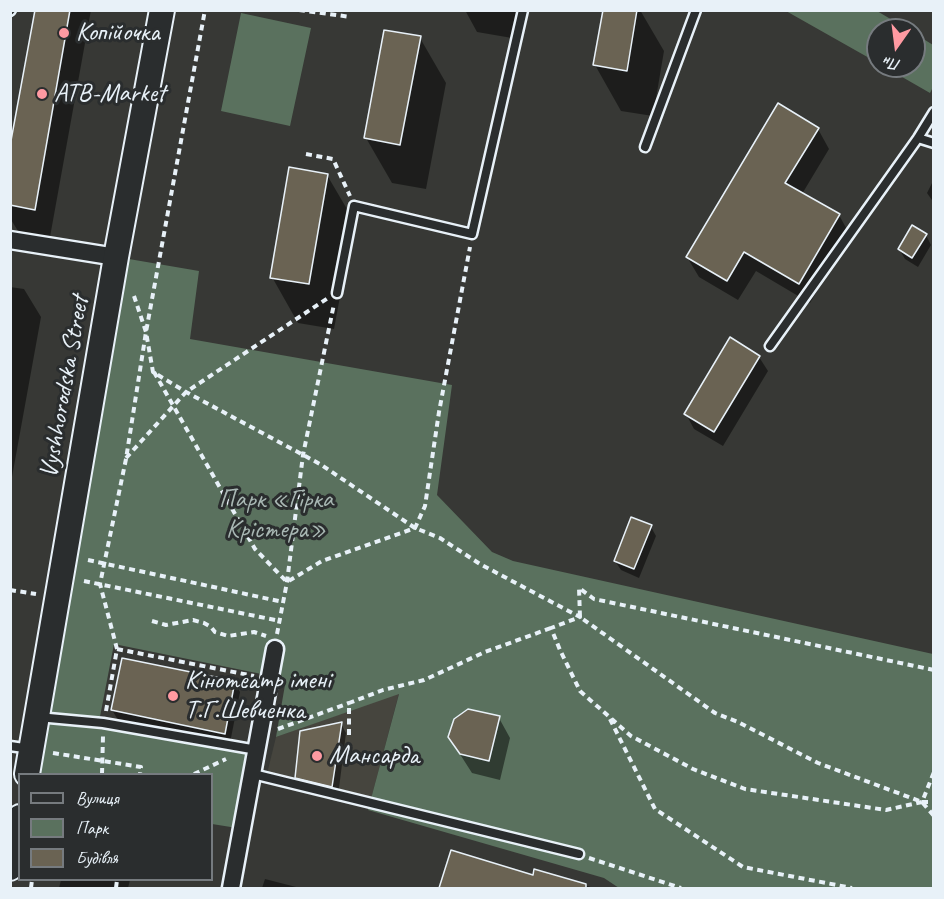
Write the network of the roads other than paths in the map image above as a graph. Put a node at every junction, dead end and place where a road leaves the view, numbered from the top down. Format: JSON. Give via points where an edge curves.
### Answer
{"nodes":[{"id":1,"x":162,"y":10,"type":"edge"},
{"id":2,"x":523,"y":10,"type":"edge"},
{"id":3,"x":696,"y":10,"type":"edge"},
{"id":4,"x":933,"y":112,"type":"edge"},
{"id":5,"x":918,"y":138,"type":"junction"},
{"id":6,"x":933,"y":143,"type":"edge"},
{"id":7,"x":645,"y":147,"type":"dead end"},
{"id":8,"x":10,"y":240,"type":"edge"},
{"id":9,"x":116,"y":257,"type":"junction"},
{"id":10,"x":337,"y":293,"type":"road end"},
{"id":11,"x":770,"y":346,"type":"dead end"},
{"id":12,"x":275,"y":647,"type":"road end"},
{"id":13,"x":37,"y":716,"type":"junction"},
{"id":14,"x":255,"y":744,"type":"junction"},
{"id":15,"x":32,"y":749,"type":"edge"},
{"id":16,"x":27,"y":773,"type":"edge"},
{"id":17,"x":253,"y":774,"type":"junction"},
{"id":18,"x":18,"y":827,"type":"edge"},
{"id":19,"x":579,"y":854,"type":"road end"},
{"id":20,"x":10,"y":868,"type":"edge"},
{"id":21,"x":231,"y":888,"type":"edge"}],
"edges":[{"from":1,"to":9,"type":"main road","name":"Vyshhorodska Street"},
{"from":2,"to":10,"type":"lane","via":[[472,234],[354,206]]},
{"from":3,"to":7,"type":"lane"},
{"from":4,"to":5,"type":"lane"},
{"from":5,"to":6,"type":"lane"},
{"from":5,"to":11,"type":"lane"},
{"from":8,"to":9,"type":"street"},
{"from":9,"to":13,"type":"main road","name":"Vyshhorodska Street"},
{"from":12,"to":14,"type":"street"},
{"from":13,"to":14,"type":"lane"},
{"from":13,"to":15,"type":"main road","name":"Vyshhorodska Street"},
{"from":14,"to":17,"type":"street"},
{"from":15,"to":16,"type":"main road","name":"Vyshhorodska Street"},
{"from":17,"to":19,"type":"lane"},
{"from":17,"to":21,"type":"street"},
{"from":18,"to":20,"type":"main road"}]}
